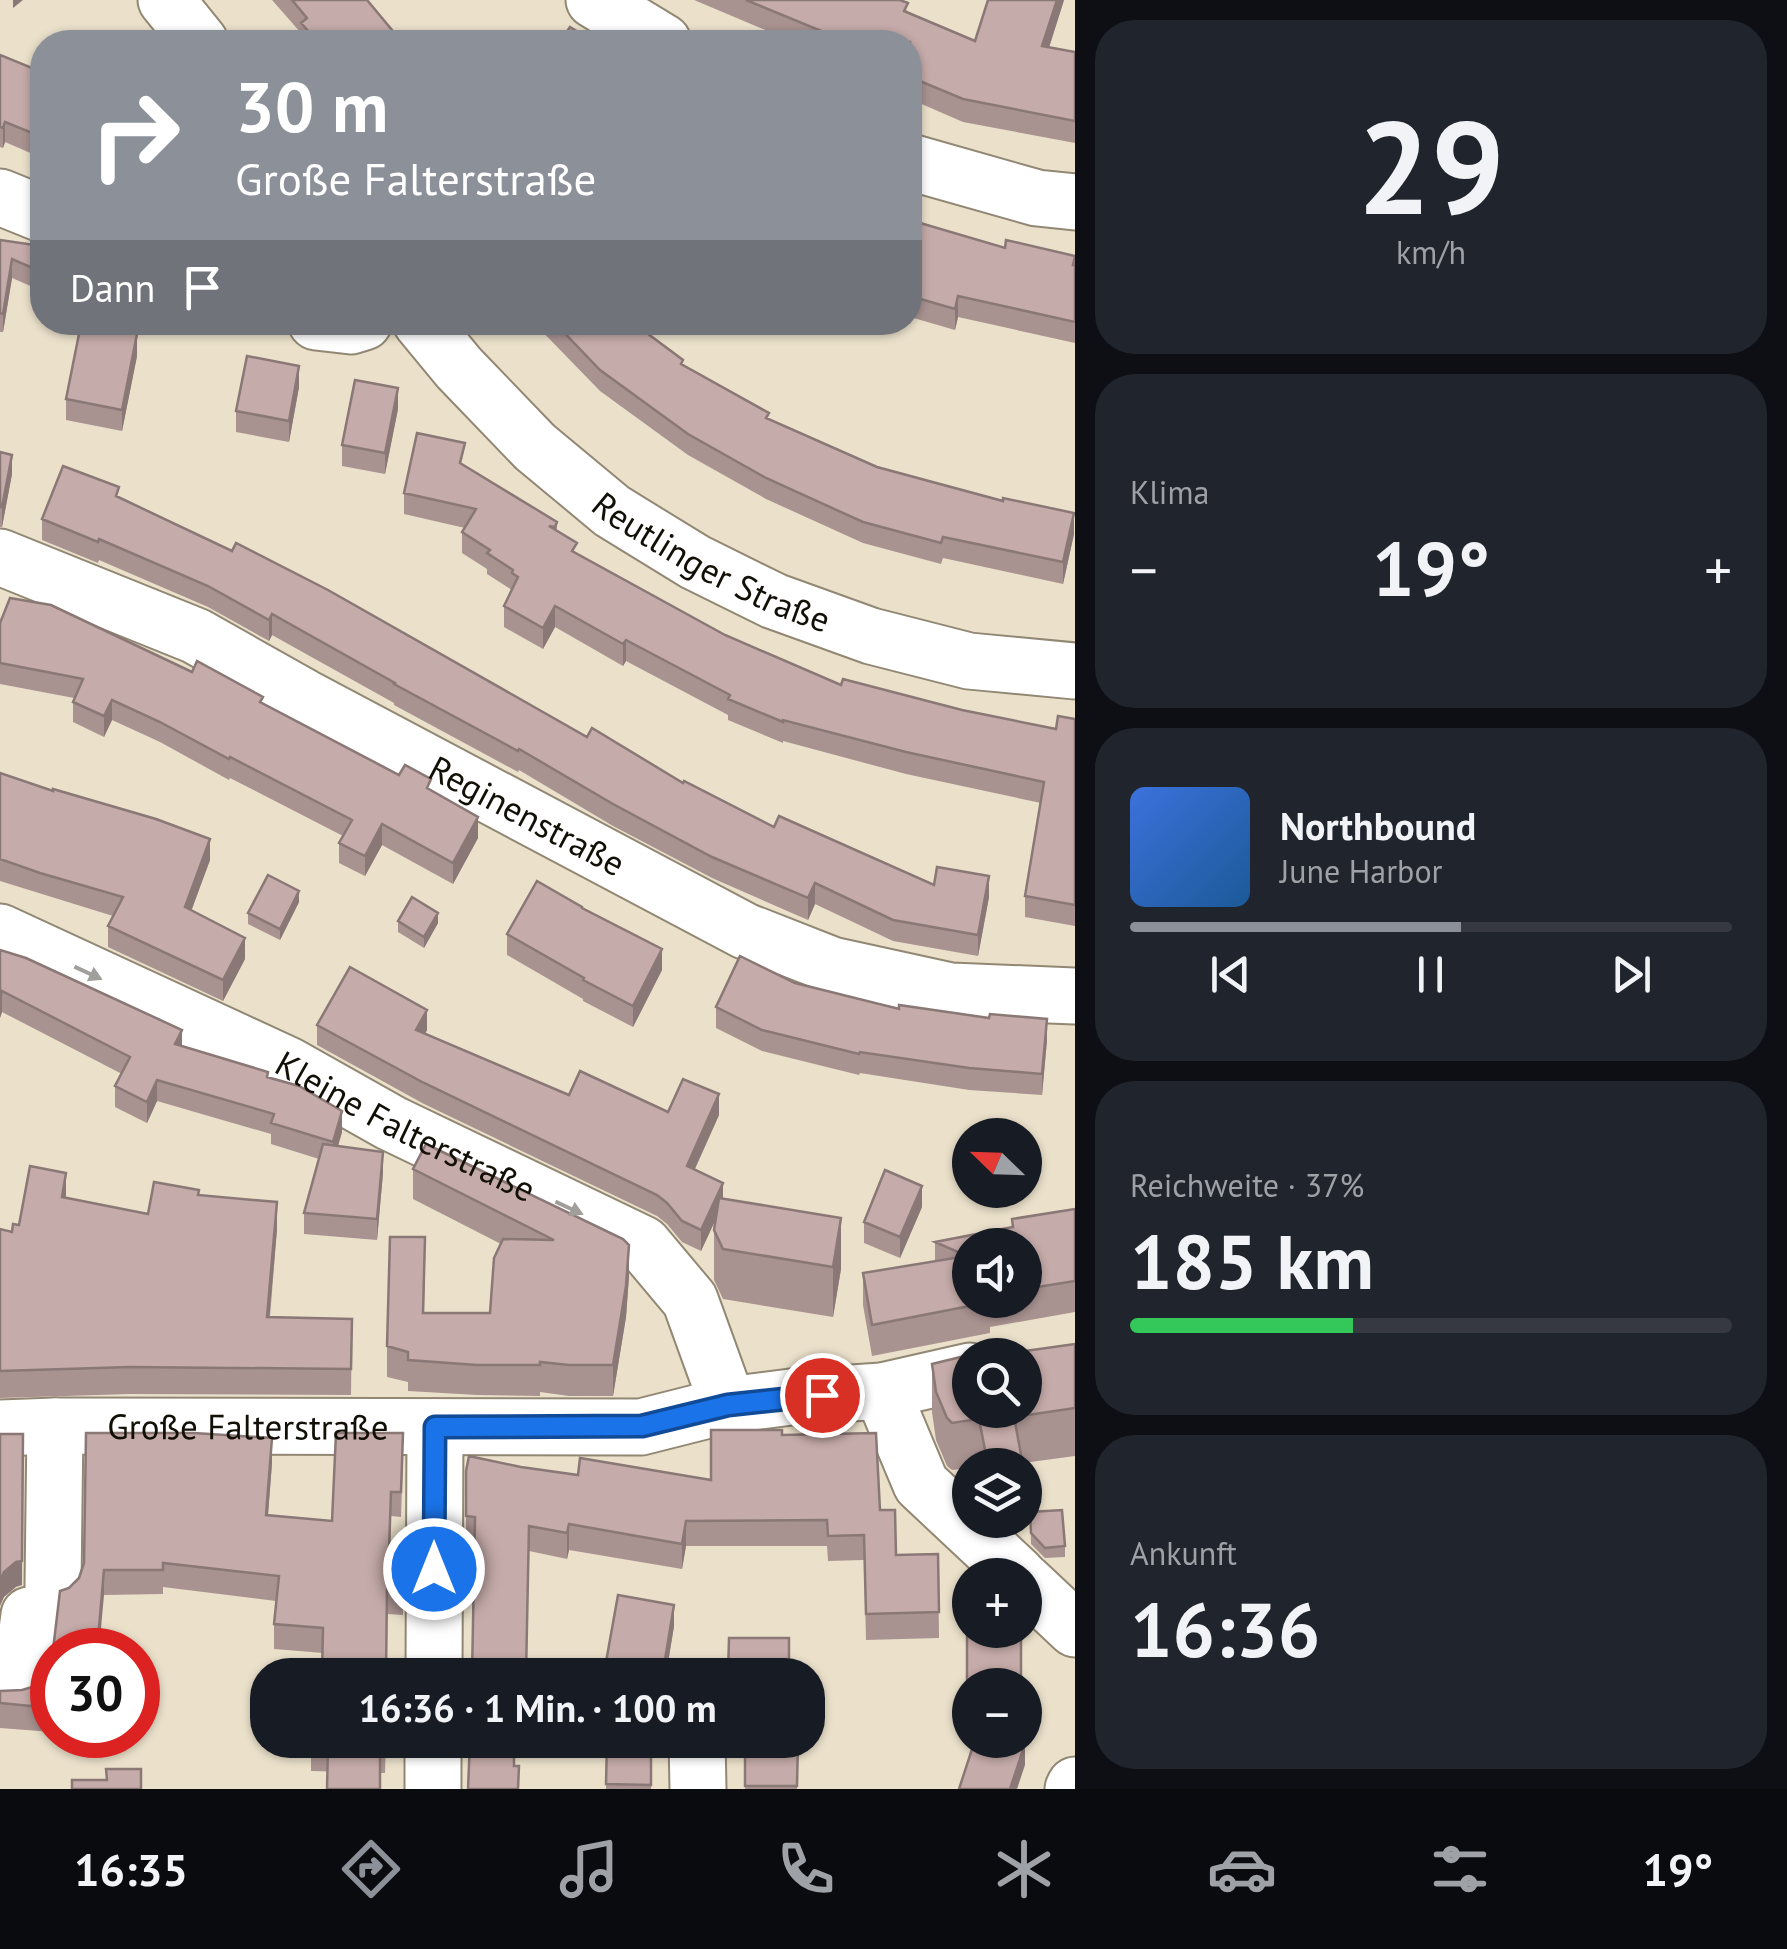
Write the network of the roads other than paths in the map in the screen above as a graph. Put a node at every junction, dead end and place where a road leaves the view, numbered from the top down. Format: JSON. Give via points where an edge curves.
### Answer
{"nodes":[{"id":1,"x":166,"y":0,"type":"edge"},
{"id":2,"x":594,"y":0,"type":"edge"},
{"id":3,"x":190,"y":30,"type":"edge"},
{"id":4,"x":643,"y":30,"type":"edge"},
{"id":5,"x":922,"y":165,"type":"edge"},
{"id":6,"x":0,"y":197,"type":"edge"},
{"id":7,"x":1074,"y":202,"type":"edge"},
{"id":8,"x":30,"y":209,"type":"edge"},
{"id":9,"x":431,"y":335,"type":"edge"},
{"id":10,"x":0,"y":557,"type":"edge"},
{"id":11,"x":1074,"y":671,"type":"edge"},
{"id":12,"x":0,"y":932,"type":"edge"},
{"id":13,"x":1074,"y":996,"type":"edge"},
{"id":14,"x":952,"y":1375,"type":"edge"},
{"id":15,"x":882,"y":1391,"type":"junction"},
{"id":16,"x":728,"y":1405,"type":"junction"},
{"id":17,"x":55,"y":1426,"type":"junction"},
{"id":18,"x":435,"y":1427,"type":"junction"},
{"id":19,"x":0,"y":1428,"type":"edge"},
{"id":20,"x":1000,"y":1558,"type":"edge"},
{"id":21,"x":1042,"y":1598,"type":"edge"},
{"id":22,"x":1074,"y":1628,"type":"edge"},
{"id":23,"x":434,"y":1658,"type":"edge"},
{"id":24,"x":0,"y":1685,"type":"edge"},
{"id":25,"x":433,"y":1758,"type":"edge"},
{"id":26,"x":697,"y":1758,"type":"edge"},
{"id":27,"x":433,"y":1789,"type":"edge"},
{"id":28,"x":698,"y":1789,"type":"edge"}],
"edges":[{"from":1,"to":3,"type":"street"},
{"from":2,"to":4,"type":"street"},
{"from":5,"to":7,"type":"street"},
{"from":6,"to":8,"type":"street"},
{"from":9,"to":11,"type":"street","name":"Reutlinger Straße","via":[[534,447],[612,511],[695,562],[774,601],[871,636],[969,661]]},
{"from":10,"to":13,"type":"street","name":"Reginenstraße","via":[[196,636],[745,931],[832,965],[951,991]]},
{"from":12,"to":16,"type":"street","name":"Kleine Falterstraße","one_way":true,"via":[[288,1065],[390,1123],[643,1244],[690,1300]]},
{"from":14,"to":15,"type":"street","name":"Große Falterstraße"},
{"from":15,"to":16,"type":"street","name":"Große Falterstraße"},
{"from":15,"to":20,"type":"street","via":[[921,1484]]},
{"from":16,"to":18,"type":"street","name":"Große Falterstraße","via":[[642,1426]]},
{"from":17,"to":18,"type":"street","name":"Große Falterstraße"},
{"from":17,"to":19,"type":"street","name":"Große Falterstraße"},
{"from":17,"to":24,"type":"street","via":[[41,1600],[20,1684]]},
{"from":18,"to":23,"type":"street"},
{"from":21,"to":22,"type":"street"},
{"from":25,"to":27,"type":"street"},
{"from":26,"to":28,"type":"street"}]}
